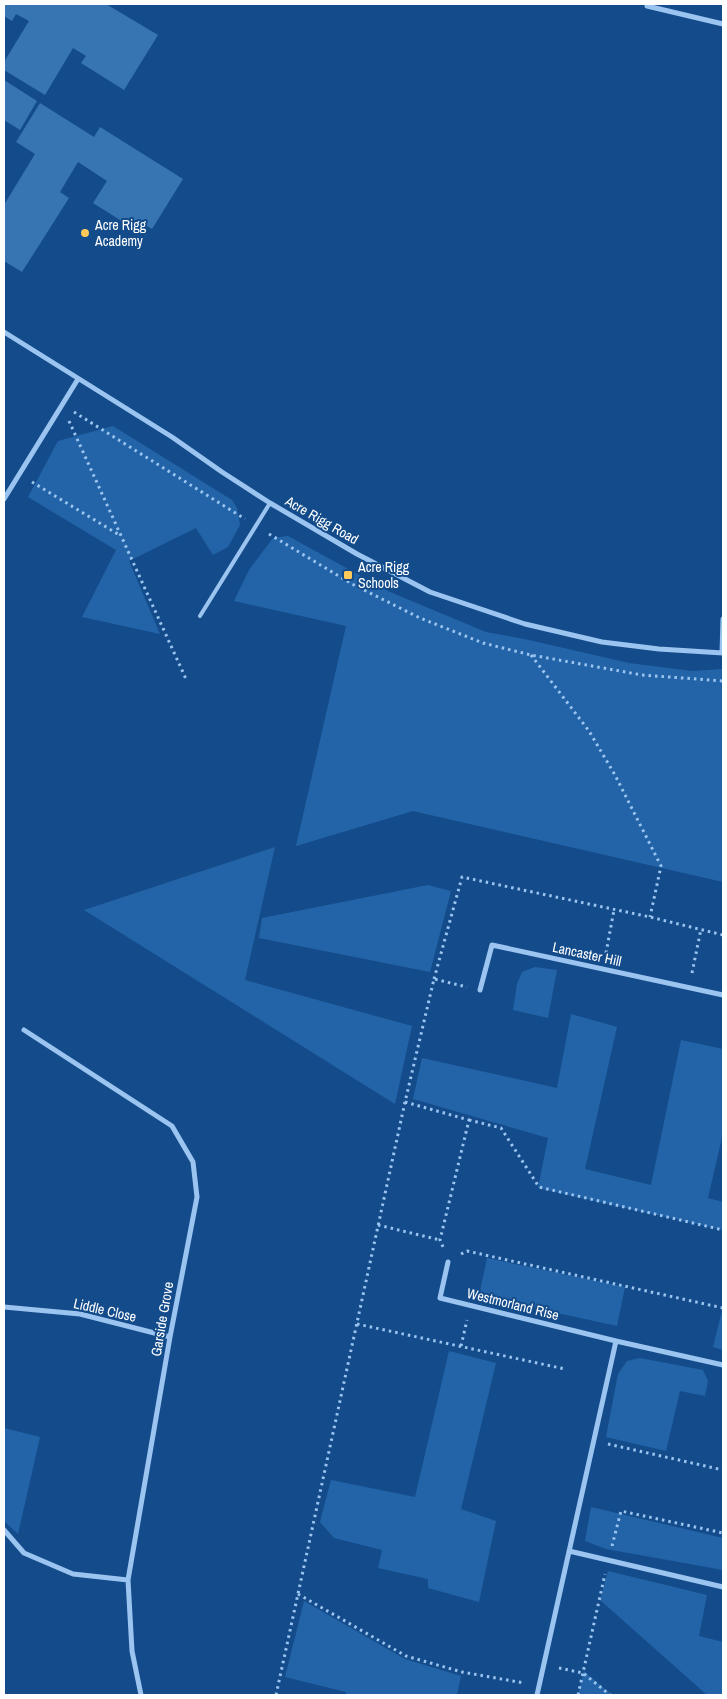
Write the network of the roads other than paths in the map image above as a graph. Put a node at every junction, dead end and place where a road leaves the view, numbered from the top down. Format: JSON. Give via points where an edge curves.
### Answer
{"nodes":[{"id":1,"x":647,"y":6,"type":"dead end"},
{"id":2,"x":723,"y":24,"type":"edge"},
{"id":3,"x":4,"y":332,"type":"edge"},
{"id":4,"x":78,"y":379,"type":"junction"},
{"id":5,"x":4,"y":499,"type":"edge"},
{"id":6,"x":270,"y":503,"type":"junction"},
{"id":7,"x":200,"y":616,"type":"dead end"},
{"id":8,"x":723,"y":619,"type":"edge"},
{"id":9,"x":723,"y":653,"type":"edge"},
{"id":10,"x":480,"y":990,"type":"road end"},
{"id":11,"x":723,"y":995,"type":"edge"},
{"id":12,"x":24,"y":1030,"type":"dead end"},
{"id":13,"x":448,"y":1262,"type":"road end"},
{"id":14,"x":4,"y":1307,"type":"edge"},
{"id":15,"x":170,"y":1337,"type":"junction"},
{"id":16,"x":616,"y":1341,"type":"junction"},
{"id":17,"x":723,"y":1365,"type":"edge"},
{"id":18,"x":4,"y":1530,"type":"edge"},
{"id":19,"x":569,"y":1551,"type":"junction"},
{"id":20,"x":128,"y":1580,"type":"junction"},
{"id":21,"x":723,"y":1587,"type":"edge"},
{"id":22,"x":141,"y":1695,"type":"edge"},
{"id":23,"x":537,"y":1695,"type":"edge"}],
"edges":[{"from":1,"to":2,"type":"street"},
{"from":3,"to":4,"type":"street","name":"Acre Rigg Road"},
{"from":4,"to":5,"type":"street"},
{"from":4,"to":6,"type":"street","name":"Acre Rigg Road"},
{"from":6,"to":7,"type":"lane"},
{"from":6,"to":9,"type":"street","name":"Acre Rigg Road","via":[[430,592],[525,624],[602,642]]},
{"from":8,"to":9,"type":"street"},
{"from":10,"to":11,"type":"street","name":"Lancaster Hill","via":[[492,945]]},
{"from":12,"to":15,"type":"street","name":"Garside Grove","via":[[172,1126],[193,1162],[197,1197]]},
{"from":13,"to":16,"type":"street","name":"Westmorland Rise","via":[[440,1298]]},
{"from":14,"to":15,"type":"street","name":"Liddle Close","via":[[80,1314]]},
{"from":15,"to":20,"type":"street","name":"Garside Grove"},
{"from":16,"to":17,"type":"street","name":"Westmorland Rise"},
{"from":16,"to":19,"type":"street"},
{"from":18,"to":20,"type":"street","via":[[24,1553],[73,1574]]},
{"from":19,"to":21,"type":"street"},
{"from":19,"to":23,"type":"street"},
{"from":20,"to":22,"type":"street","name":"Garside Grove","via":[[132,1651]]}]}
